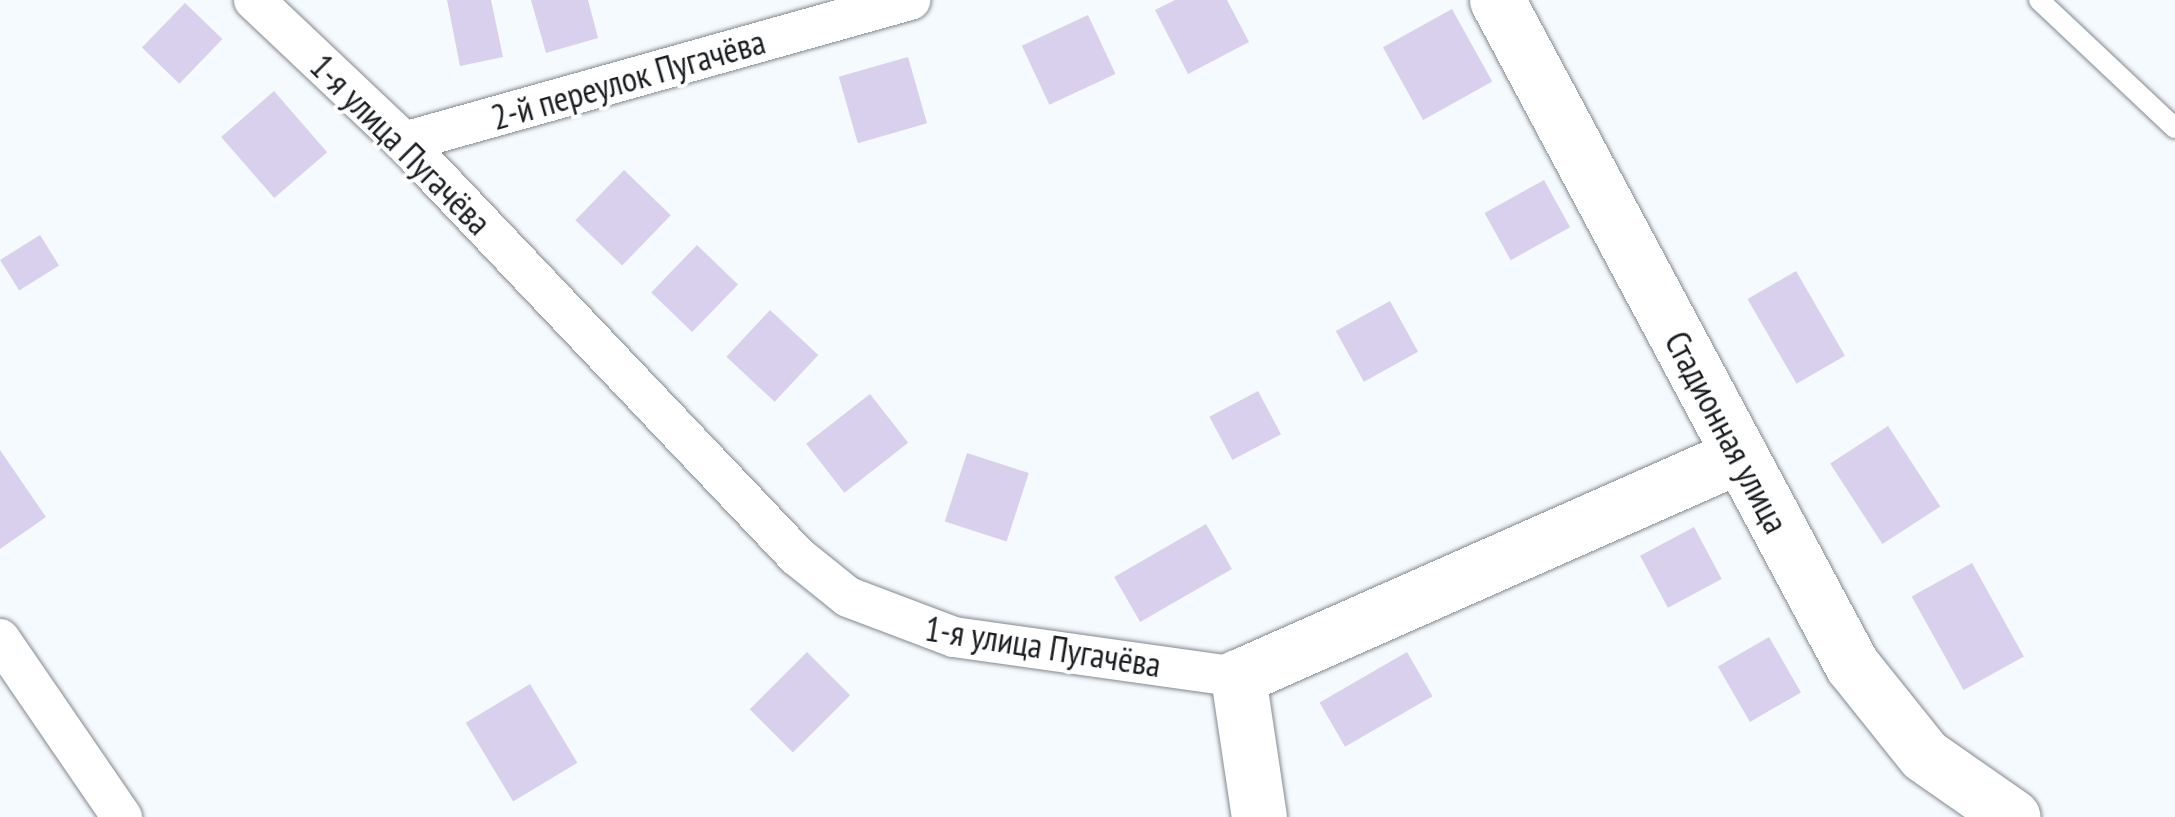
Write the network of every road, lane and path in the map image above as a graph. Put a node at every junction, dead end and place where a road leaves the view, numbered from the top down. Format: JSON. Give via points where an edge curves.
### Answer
{"nodes":[{"id":1,"x":254,"y":0,"type":"edge"},
{"id":2,"x":910,"y":0,"type":"edge"},
{"id":3,"x":1497,"y":0,"type":"edge"},
{"id":4,"x":2039,"y":0,"type":"edge"},
{"id":5,"x":2175,"y":128,"type":"edge"},
{"id":6,"x":404,"y":142,"type":"junction"},
{"id":7,"x":1740,"y":455,"type":"junction"},
{"id":8,"x":0,"y":639,"type":"edge"},
{"id":9,"x":1238,"y":677,"type":"junction"},
{"id":10,"x":122,"y":817,"type":"edge"},
{"id":11,"x":1259,"y":817,"type":"edge"},
{"id":12,"x":2013,"y":817,"type":"edge"}],
"edges":[{"from":1,"to":6,"type":"street","name":"1-я улица Пугачёва"},
{"from":2,"to":6,"type":"street","name":"2-й переулок Пугачёва"},
{"from":3,"to":7,"type":"street","name":"Стадионная улица"},
{"from":4,"to":5,"type":"lane"},
{"from":6,"to":9,"type":"street","name":"1-я улица Пугачёва","via":[[797,556],[848,597],[954,637]]},
{"from":7,"to":9,"type":"street"},
{"from":7,"to":12,"type":"street","name":"Стадионная улица","via":[[1815,600],[1885,712],[1946,774]]},
{"from":8,"to":10,"type":"street"},
{"from":9,"to":11,"type":"street"}]}
